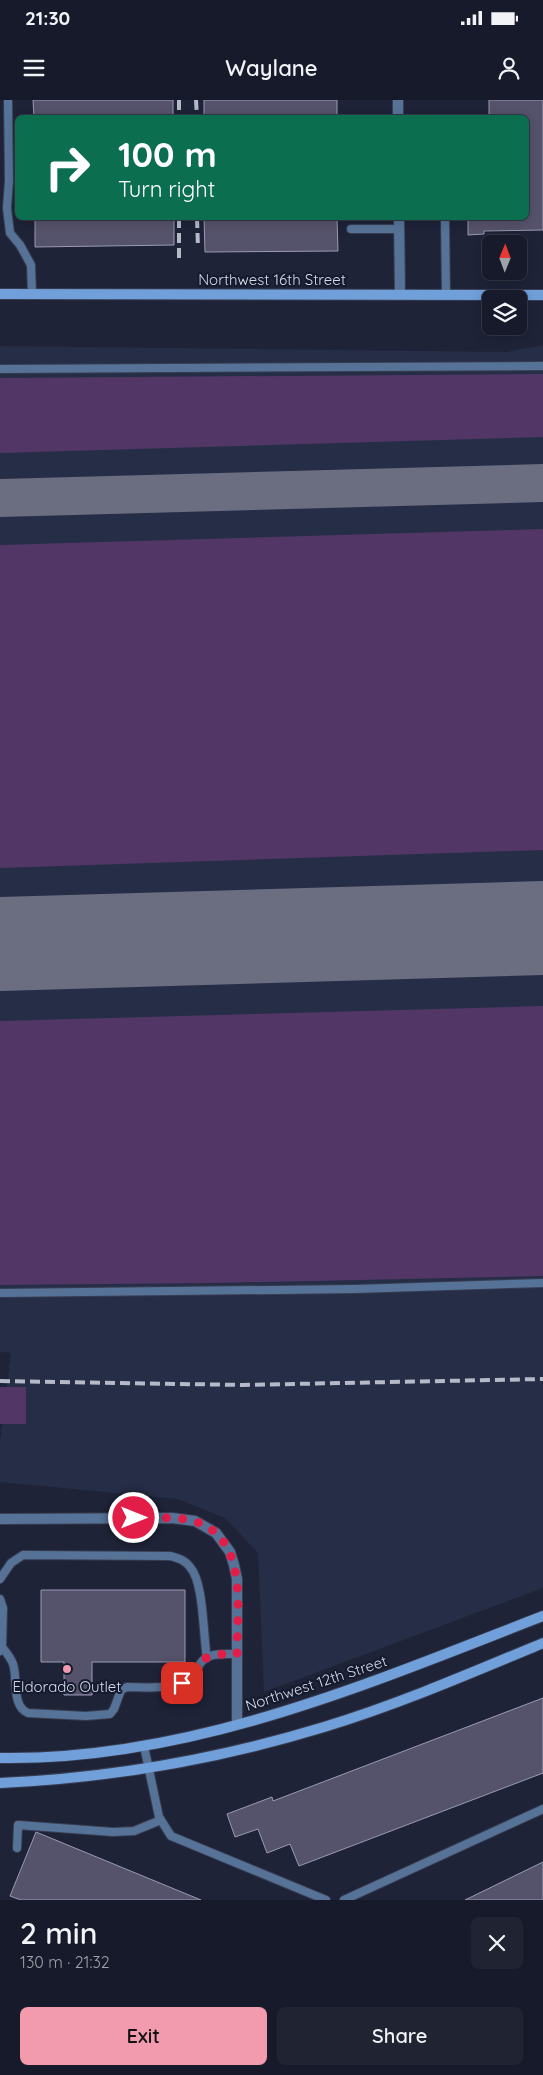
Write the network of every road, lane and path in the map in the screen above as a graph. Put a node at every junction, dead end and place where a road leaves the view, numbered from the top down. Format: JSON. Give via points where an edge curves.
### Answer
{"nodes":[{"id":1,"x":8,"y":100,"type":"edge"},
{"id":2,"x":398,"y":100,"type":"edge"},
{"id":3,"x":398,"y":115,"type":"edge"},
{"id":4,"x":4,"y":130,"type":"edge"},
{"id":5,"x":4,"y":170,"type":"edge"},
{"id":6,"x":399,"y":220,"type":"edge"},
{"id":7,"x":446,"y":220,"type":"edge"},
{"id":8,"x":351,"y":228,"type":"dead end"},
{"id":9,"x":399,"y":229,"type":"junction"},
{"id":10,"x":0,"y":294,"type":"edge"},
{"id":11,"x":32,"y":294,"type":"junction"},
{"id":12,"x":400,"y":294,"type":"junction"},
{"id":13,"x":446,"y":294,"type":"junction"},
{"id":14,"x":543,"y":295,"type":"edge"},
{"id":15,"x":543,"y":366,"type":"edge"},
{"id":16,"x":0,"y":369,"type":"edge"},
{"id":17,"x":543,"y":1283,"type":"edge"},
{"id":18,"x":0,"y":1293,"type":"edge"},
{"id":19,"x":0,"y":1519,"type":"edge"},
{"id":20,"x":0,"y":1579,"type":"edge"},
{"id":21,"x":0,"y":1599,"type":"edge"},
{"id":22,"x":543,"y":1616,"type":"edge"},
{"id":23,"x":543,"y":1642,"type":"edge"},
{"id":24,"x":1,"y":1649,"type":"edge"},
{"id":25,"x":237,"y":1654,"type":"junction"},
{"id":26,"x":207,"y":1658,"type":"junction"},
{"id":27,"x":237,"y":1724,"type":"junction"},
{"id":28,"x":144,"y":1746,"type":"junction"},
{"id":29,"x":0,"y":1758,"type":"edge"},
{"id":30,"x":148,"y":1767,"type":"junction"},
{"id":31,"x":0,"y":1783,"type":"edge"},
{"id":32,"x":543,"y":1809,"type":"edge"},
{"id":33,"x":160,"y":1820,"type":"junction"},
{"id":34,"x":17,"y":1848,"type":"dead end"},
{"id":35,"x":326,"y":1900,"type":"edge"},
{"id":36,"x":344,"y":1900,"type":"edge"}],
"edges":[{"from":1,"to":4,"type":"lane"},
{"from":2,"to":3,"type":"street"},
{"from":4,"to":5,"type":"lane"},
{"from":5,"to":11,"type":"lane","via":[[10,233],[31,265]]},
{"from":6,"to":9,"type":"street"},
{"from":7,"to":13,"type":"lane"},
{"from":8,"to":9,"type":"lane"},
{"from":9,"to":12,"type":"street"},
{"from":10,"to":11,"type":"main road","name":"Northwest 16th Street"},
{"from":11,"to":12,"type":"main road","name":"Northwest 16th Street"},
{"from":12,"to":13,"type":"main road","name":"Northwest 16th Street"},
{"from":13,"to":14,"type":"main road","name":"Northwest 16th Street"},
{"from":15,"to":16,"type":"lane"},
{"from":17,"to":18,"type":"lane"},
{"from":19,"to":25,"type":"street","via":[[172,1518],[206,1527],[223,1540],[234,1565],[237,1579]]},
{"from":20,"to":26,"type":"lane","via":[[11,1563],[23,1555],[170,1556],[184,1560],[192,1568],[200,1591]]},
{"from":21,"to":24,"type":"lane"},
{"from":22,"to":27,"type":"main road","name":"Northwest 12th Street","via":[[387,1677],[296,1709]]},
{"from":23,"to":30,"type":"main road","via":[[452,1681],[326,1727],[198,1760]]},
{"from":24,"to":26,"type":"lane","via":[[14,1665],[23,1711],[37,1714],[110,1714],[121,1690],[126,1687],[182,1683],[191,1678]]},
{"from":25,"to":26,"type":"lane"},
{"from":25,"to":27,"type":"street"},
{"from":27,"to":28,"type":"main road","name":"Northwest 12th Street"},
{"from":28,"to":29,"type":"main road","name":"Northwest 12th Street","via":[[86,1754]]},
{"from":28,"to":30,"type":"lane"},
{"from":30,"to":31,"type":"main road"},
{"from":30,"to":33,"type":"lane"},
{"from":32,"to":36,"type":"lane"},
{"from":33,"to":34,"type":"lane","via":[[134,1831],[113,1832],[18,1825]]},
{"from":33,"to":35,"type":"lane","via":[[171,1836]]}]}
